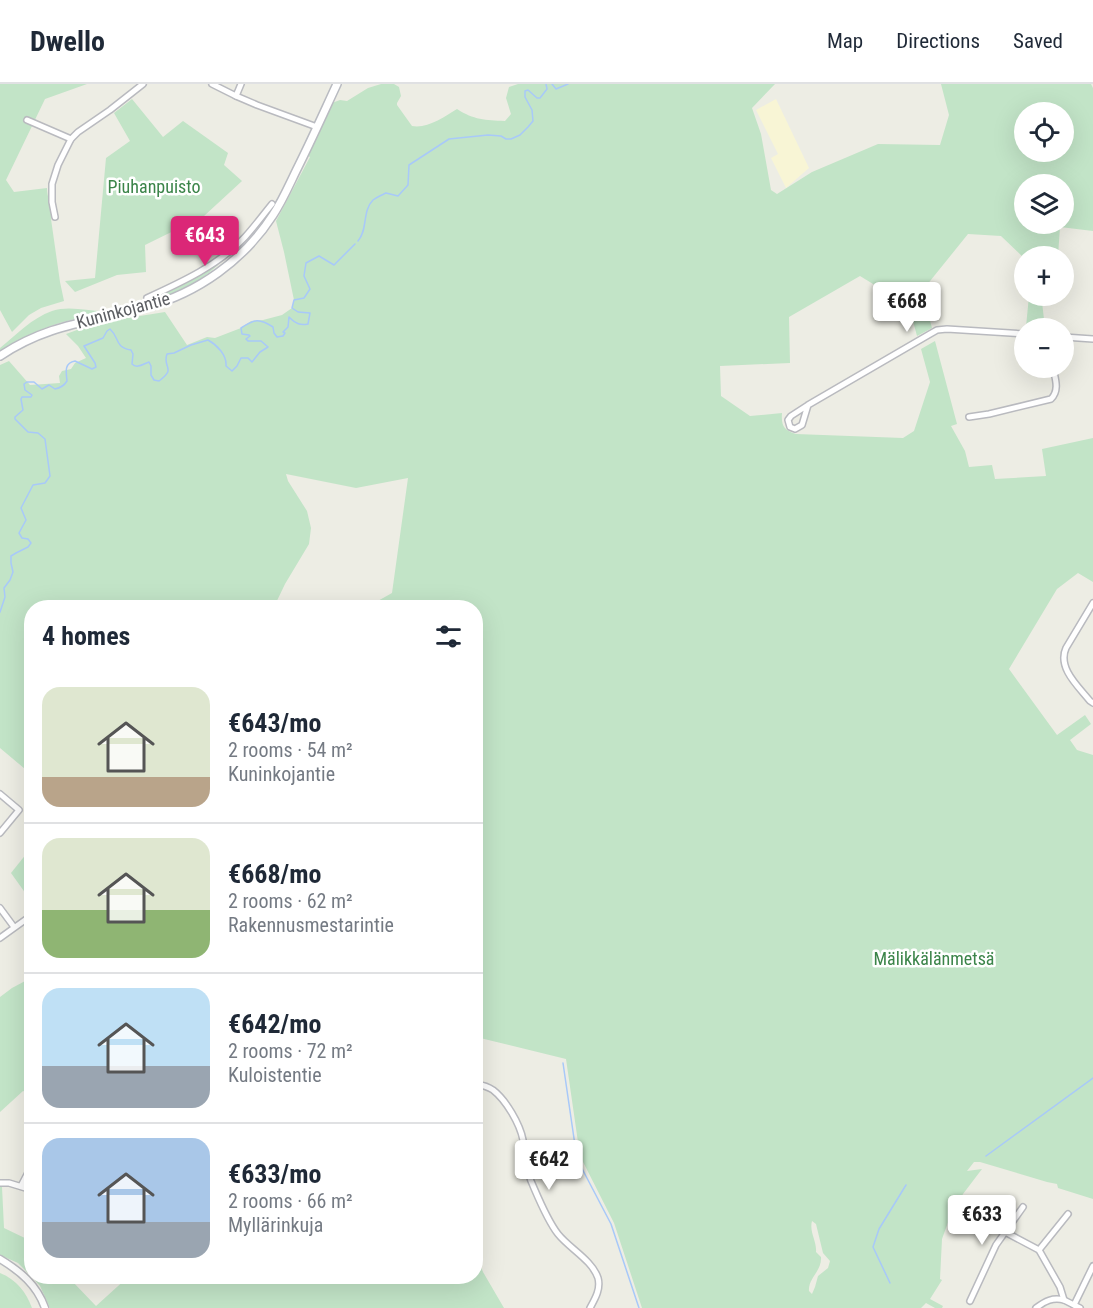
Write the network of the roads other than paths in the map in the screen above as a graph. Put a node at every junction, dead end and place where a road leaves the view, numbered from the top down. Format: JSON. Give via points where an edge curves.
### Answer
{"nodes":[{"id":1,"x":143,"y":84,"type":"edge"},
{"id":2,"x":213,"y":84,"type":"edge"},
{"id":3,"x":241,"y":84,"type":"edge"},
{"id":4,"x":338,"y":84,"type":"edge"},
{"id":5,"x":236,"y":96,"type":"junction"},
{"id":6,"x":27,"y":120,"type":"dead end"},
{"id":7,"x":317,"y":127,"type":"junction"},
{"id":8,"x":71,"y":139,"type":"junction"},
{"id":9,"x":272,"y":204,"type":"dead end"},
{"id":10,"x":55,"y":217,"type":"dead end"},
{"id":11,"x":235,"y":247,"type":"junction"},
{"id":12,"x":241,"y":254,"type":"junction"},
{"id":13,"x":147,"y":298,"type":"dead end"},
{"id":14,"x":1014,"y":333,"type":"edge"},
{"id":15,"x":1074,"y":338,"type":"edge"},
{"id":16,"x":1093,"y":339,"type":"edge"},
{"id":17,"x":0,"y":356,"type":"edge"},
{"id":18,"x":1055,"y":378,"type":"edge"},
{"id":19,"x":808,"y":405,"type":"junction"},
{"id":20,"x":969,"y":417,"type":"dead end"},
{"id":21,"x":1093,"y":603,"type":"edge"},
{"id":22,"x":1093,"y":703,"type":"edge"},
{"id":23,"x":0,"y":794,"type":"edge"},
{"id":24,"x":0,"y":833,"type":"edge"},
{"id":25,"x":0,"y":908,"type":"edge"},
{"id":26,"x":24,"y":920,"type":"edge"},
{"id":27,"x":14,"y":927,"type":"junction"},
{"id":28,"x":0,"y":938,"type":"edge"},
{"id":29,"x":483,"y":1085,"type":"edge"},
{"id":30,"x":24,"y":1181,"type":"edge"},
{"id":31,"x":0,"y":1183,"type":"edge"},
{"id":32,"x":21,"y":1186,"type":"junction"},
{"id":33,"x":24,"y":1187,"type":"edge"},
{"id":34,"x":1023,"y":1207,"type":"dead end"},
{"id":35,"x":1068,"y":1214,"type":"dead end"},
{"id":36,"x":1005,"y":1232,"type":"junction"},
{"id":37,"x":1039,"y":1250,"type":"junction"},
{"id":38,"x":0,"y":1258,"type":"edge"},
{"id":39,"x":0,"y":1264,"type":"edge"},
{"id":40,"x":1093,"y":1266,"type":"edge"},
{"id":41,"x":18,"y":1270,"type":"junction"},
{"id":42,"x":24,"y":1276,"type":"edge"},
{"id":43,"x":31,"y":1284,"type":"edge"},
{"id":44,"x":1064,"y":1300,"type":"junction"},
{"id":45,"x":970,"y":1302,"type":"dead end"},
{"id":46,"x":1074,"y":1305,"type":"junction"},
{"id":47,"x":45,"y":1308,"type":"edge"},
{"id":48,"x":590,"y":1308,"type":"edge"},
{"id":49,"x":1036,"y":1308,"type":"edge"},
{"id":50,"x":1080,"y":1308,"type":"edge"}],
"edges":[{"from":1,"to":8,"type":"street"},
{"from":2,"to":5,"type":"street"},
{"from":3,"to":5,"type":"street"},
{"from":4,"to":7,"type":"main road","name":"Kuninkojantie"},
{"from":5,"to":7,"type":"street"},
{"from":6,"to":8,"type":"street"},
{"from":7,"to":12,"type":"main road","name":"Kuninkojantie","via":[[274,215]]},
{"from":8,"to":10,"type":"street","via":[[52,184]]},
{"from":9,"to":11,"type":"street","name":"Kuninkojantie"},
{"from":11,"to":12,"type":"street"},
{"from":11,"to":13,"type":"street","name":"Kuninkojantie","via":[[190,278]]},
{"from":12,"to":17,"type":"main road","name":"Kuninkojantie","via":[[185,293],[145,308],[54,329]]},
{"from":14,"to":19,"type":"street","via":[[937,330]]},
{"from":15,"to":16,"type":"street"},
{"from":18,"to":20,"type":"street","via":[[1057,390],[1052,399]]},
{"from":19,"to":19,"type":"street","via":[[789,417],[790,427],[800,427]]},
{"from":21,"to":22,"type":"street","via":[[1063,654],[1066,670]]},
{"from":23,"to":24,"type":"street","via":[[19,810]]},
{"from":25,"to":27,"type":"street"},
{"from":26,"to":27,"type":"street"},
{"from":27,"to":28,"type":"street"},
{"from":29,"to":48,"type":"street","via":[[494,1091],[515,1119],[531,1181],[557,1233],[594,1270],[598,1292]]},
{"from":30,"to":32,"type":"street"},
{"from":31,"to":32,"type":"street"},
{"from":32,"to":33,"type":"street"},
{"from":34,"to":36,"type":"street"},
{"from":35,"to":37,"type":"street"},
{"from":36,"to":37,"type":"street"},
{"from":36,"to":45,"type":"street"},
{"from":37,"to":44,"type":"street"},
{"from":38,"to":41,"type":"street"},
{"from":39,"to":41,"type":"street"},
{"from":40,"to":46,"type":"street"},
{"from":41,"to":42,"type":"street"},
{"from":43,"to":47,"type":"street"},
{"from":44,"to":46,"type":"street"},
{"from":44,"to":49,"type":"street","via":[[1054,1298]]},
{"from":46,"to":50,"type":"street"}]}
